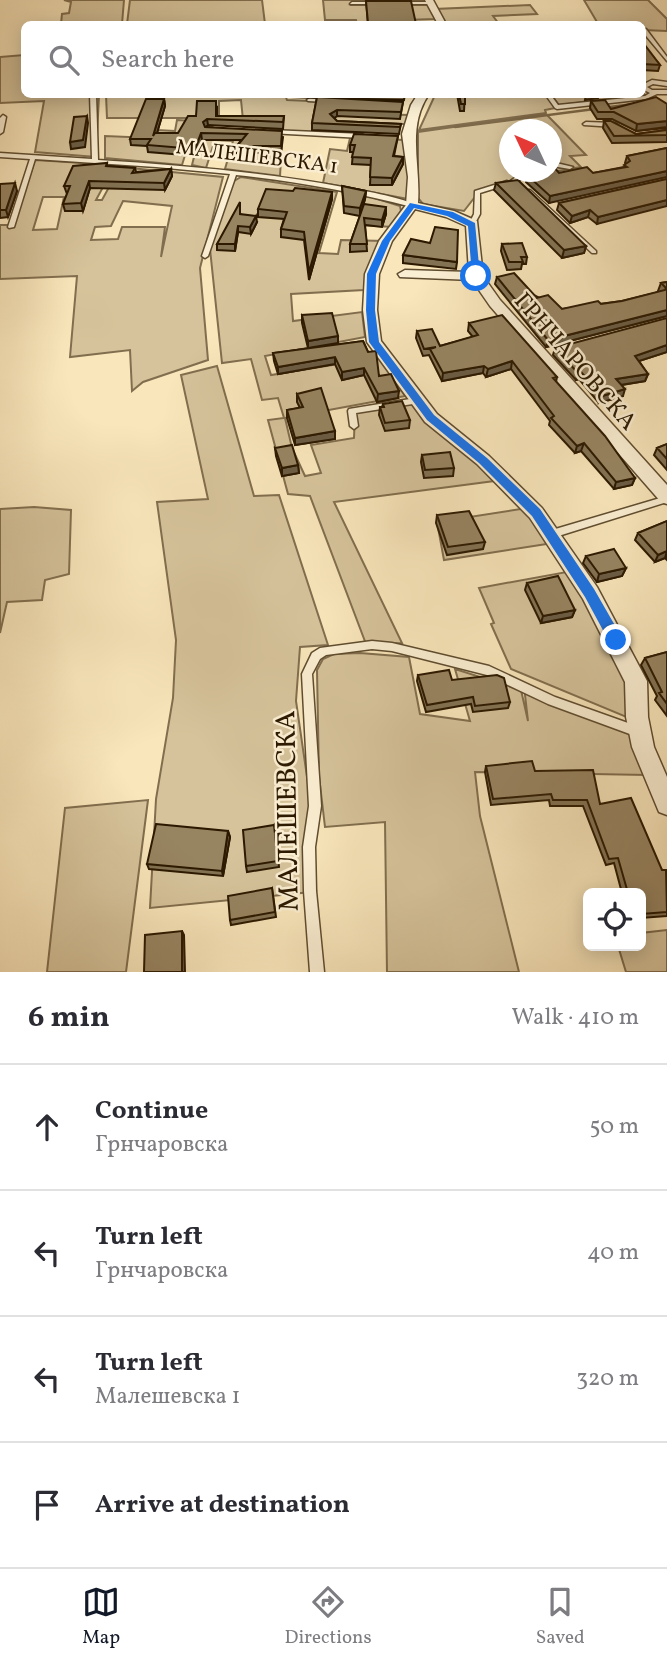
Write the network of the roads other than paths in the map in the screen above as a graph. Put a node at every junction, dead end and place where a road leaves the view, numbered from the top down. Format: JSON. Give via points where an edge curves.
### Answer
{"nodes":[{"id":1,"x":429,"y":1,"type":"edge"},
{"id":2,"x":352,"y":3,"type":"dead end"},
{"id":3,"x":378,"y":3,"type":"edge"},
{"id":4,"x":391,"y":3,"type":"edge"},
{"id":5,"x":440,"y":21,"type":"edge"},
{"id":6,"x":646,"y":33,"type":"edge"},
{"id":7,"x":667,"y":61,"type":"edge"},
{"id":8,"x":646,"y":84,"type":"edge"},
{"id":9,"x":667,"y":85,"type":"edge"},
{"id":10,"x":646,"y":87,"type":"edge"},
{"id":11,"x":667,"y":92,"type":"edge"},
{"id":12,"x":655,"y":93,"type":"junction"},
{"id":13,"x":646,"y":97,"type":"edge"},
{"id":14,"x":93,"y":98,"type":"edge"},
{"id":15,"x":550,"y":98,"type":"edge"},
{"id":16,"x":637,"y":98,"type":"edge"},
{"id":17,"x":310,"y":100,"type":"dead end"},
{"id":18,"x":420,"y":100,"type":"edge"},
{"id":19,"x":336,"y":101,"type":"edge"},
{"id":20,"x":403,"y":104,"type":"edge"},
{"id":21,"x":3,"y":117,"type":"dead end"},
{"id":22,"x":586,"y":124,"type":"dead end"},
{"id":23,"x":257,"y":131,"type":"edge"},
{"id":24,"x":0,"y":132,"type":"edge"},
{"id":25,"x":627,"y":133,"type":"edge"},
{"id":26,"x":371,"y":137,"type":"edge"},
{"id":27,"x":0,"y":155,"type":"edge"},
{"id":28,"x":33,"y":157,"type":"junction"},
{"id":29,"x":95,"y":162,"type":"junction"},
{"id":30,"x":562,"y":166,"type":"edge"},
{"id":31,"x":570,"y":167,"type":"dead end"},
{"id":32,"x":233,"y":174,"type":"junction"},
{"id":33,"x":512,"y":183,"type":"joint"},
{"id":34,"x":412,"y":205,"type":"junction"},
{"id":35,"x":562,"y":205,"type":"edge"},
{"id":36,"x":548,"y":208,"type":"junction"},
{"id":37,"x":472,"y":224,"type":"junction"},
{"id":38,"x":11,"y":227,"type":"dead end"},
{"id":39,"x":594,"y":251,"type":"dead end"},
{"id":40,"x":205,"y":256,"type":"dead end"},
{"id":41,"x":405,"y":274,"type":"dead end"},
{"id":42,"x":476,"y":276,"type":"junction"},
{"id":43,"x":416,"y":401,"type":"junction"},
{"id":44,"x":354,"y":426,"type":"dead end"},
{"id":45,"x":667,"y":498,"type":"edge"},
{"id":46,"x":552,"y":534,"type":"junction"},
{"id":47,"x":640,"y":733,"type":"junction"},
{"id":48,"x":667,"y":804,"type":"edge"},
{"id":49,"x":317,"y":972,"type":"edge"}],
"edges":[{"from":1,"to":4,"type":"lane"},
{"from":1,"to":5,"type":"street"},
{"from":2,"to":3,"type":"lane"},
{"from":6,"to":7,"type":"lane"},
{"from":8,"to":9,"type":"lane"},
{"from":10,"to":12,"type":"lane"},
{"from":11,"to":12,"type":"lane"},
{"from":12,"to":13,"type":"lane"},
{"from":14,"to":29,"type":"lane"},
{"from":15,"to":16,"type":"lane","via":[[557,107]]},
{"from":17,"to":19,"type":"lane"},
{"from":18,"to":20,"type":"lane"},
{"from":18,"to":34,"type":"street","via":[[404,125],[403,138],[414,177]]},
{"from":21,"to":24,"type":"lane"},
{"from":22,"to":25,"type":"lane","via":[[611,123]]},
{"from":23,"to":26,"type":"lane","name":"МАЛЕШЕВСКА 1"},
{"from":27,"to":28,"type":"lane","name":"МАЛЕШЕВСКА 1"},
{"from":28,"to":29,"type":"lane","name":"МАЛЕШЕВСКА 1"},
{"from":28,"to":38,"type":"lane"},
{"from":29,"to":32,"type":"lane","name":"МАЛЕШЕВСКА 1"},
{"from":30,"to":31,"type":"lane"},
{"from":32,"to":34,"type":"lane","name":"МАЛЕШЕВСКА 1","via":[[348,190]]},
{"from":32,"to":40,"type":"lane"},
{"from":33,"to":36,"type":"lane","via":[[520,183]]},
{"from":33,"to":37,"type":"lane","via":[[477,192]]},
{"from":34,"to":37,"type":"street"},
{"from":34,"to":43,"type":"street","via":[[386,241],[372,274],[368,343]]},
{"from":35,"to":36,"type":"lane"},
{"from":36,"to":39,"type":"lane"},
{"from":37,"to":42,"type":"street"},
{"from":41,"to":42,"type":"street"},
{"from":42,"to":45,"type":"street","name":"ГРНЧАРОВСКА","via":[[499,309],[548,353]]},
{"from":43,"to":44,"type":"lane","via":[[352,411]]},
{"from":43,"to":46,"type":"street","via":[[516,491]]},
{"from":45,"to":46,"type":"lane"},
{"from":46,"to":47,"type":"street","via":[[590,593],[636,681]]},
{"from":47,"to":48,"type":"street"},
{"from":47,"to":49,"type":"lane","name":"МАЛЕШЕВСКА","via":[[453,660],[372,645],[324,650],[307,674],[316,806],[309,847]]}]}
